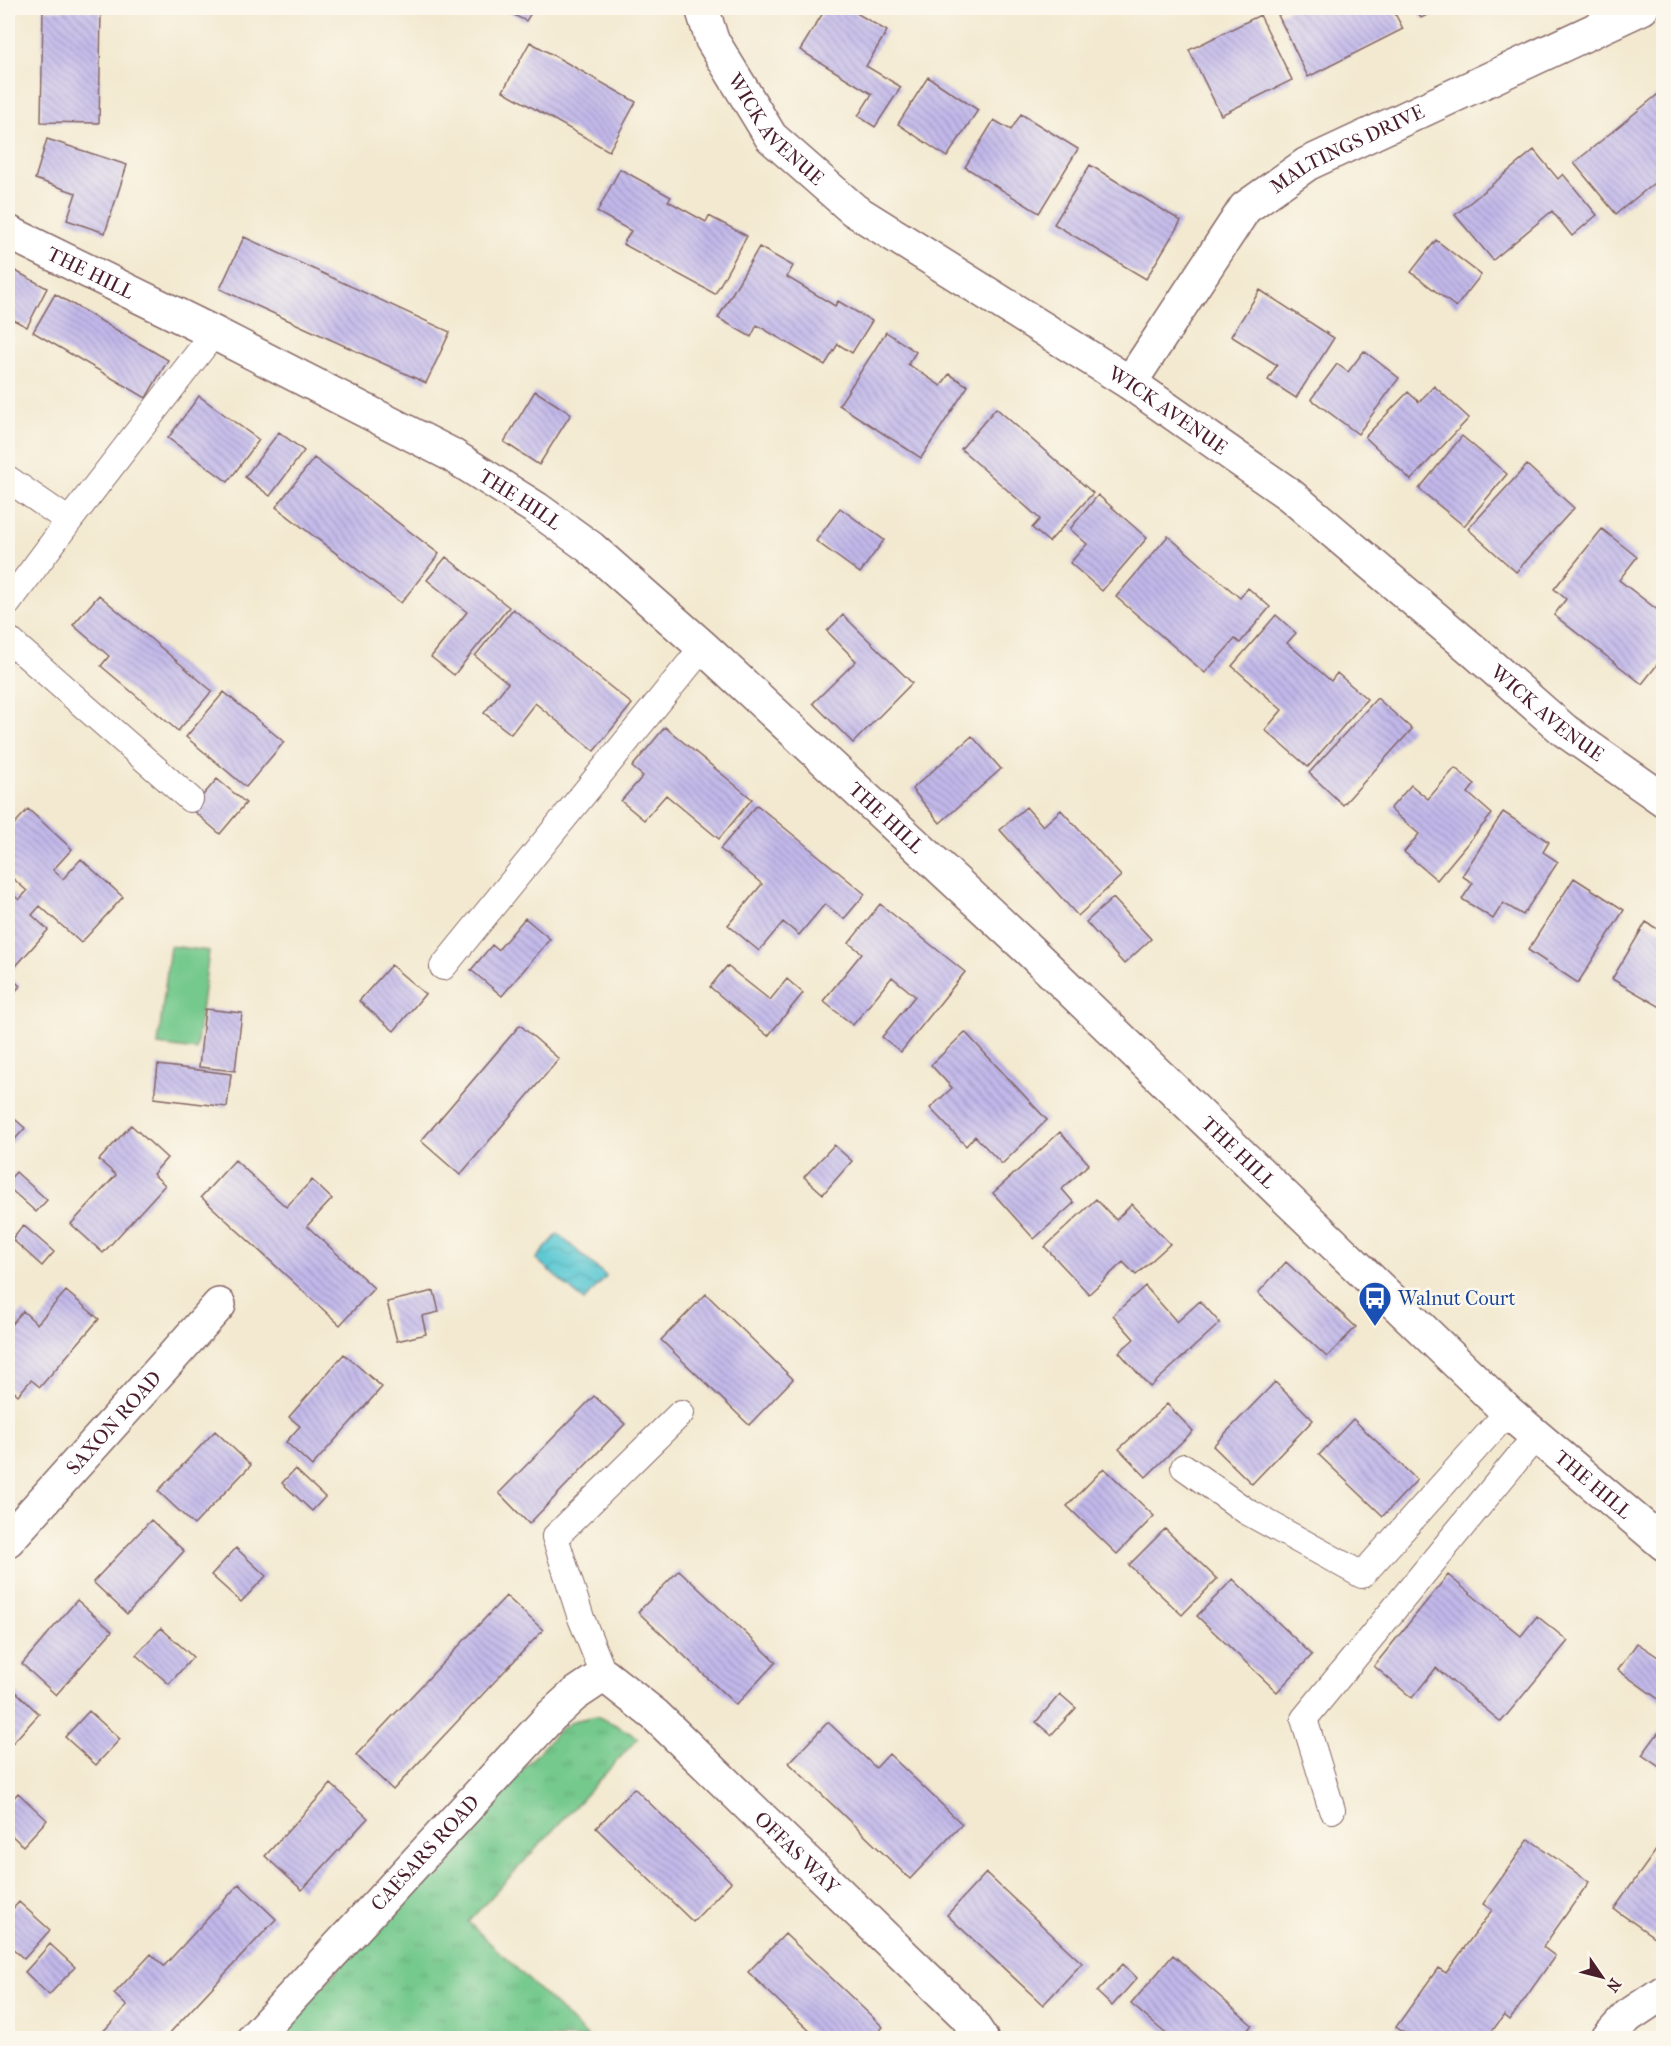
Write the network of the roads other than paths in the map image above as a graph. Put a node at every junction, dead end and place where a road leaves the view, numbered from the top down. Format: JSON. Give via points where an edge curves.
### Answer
{"nodes":[{"id":1,"x":702,"y":8,"type":"edge"},
{"id":2,"x":1642,"y":8,"type":"edge"},
{"id":3,"x":8,"y":232,"type":"edge"},
{"id":4,"x":214,"y":333,"type":"junction"},
{"id":5,"x":1130,"y":383,"type":"junction"},
{"id":6,"x":8,"y":479,"type":"edge"},
{"id":7,"x":69,"y":520,"type":"junction"},
{"id":8,"x":8,"y":603,"type":"edge"},
{"id":9,"x":8,"y":639,"type":"edge"},
{"id":10,"x":703,"y":647,"type":"junction"},
{"id":11,"x":190,"y":799,"type":"dead end"},
{"id":12,"x":1664,"y":800,"type":"edge"},
{"id":13,"x":443,"y":967,"type":"dead end"},
{"id":14,"x":219,"y":1305,"type":"dead end"},
{"id":15,"x":1508,"y":1412,"type":"junction"},
{"id":16,"x":681,"y":1413,"type":"dead end"},
{"id":17,"x":1536,"y":1436,"type":"junction"},
{"id":18,"x":1184,"y":1467,"type":"dead end"},
{"id":19,"x":8,"y":1540,"type":"edge"},
{"id":20,"x":1664,"y":1544,"type":"edge"},
{"id":21,"x":604,"y":1675,"type":"junction"},
{"id":22,"x":1332,"y":1810,"type":"dead end"},
{"id":23,"x":1664,"y":1992,"type":"edge"},
{"id":24,"x":254,"y":2038,"type":"edge"},
{"id":25,"x":981,"y":2038,"type":"edge"},
{"id":26,"x":1608,"y":2038,"type":"edge"}],
"edges":[{"from":1,"to":5,"type":"street","name":"WICK AVENUE","via":[[712,40],[771,137],[854,210]]},
{"from":2,"to":5,"type":"street","name":"MALTINGS DRIVE","via":[[1306,164],[1245,208]]},
{"from":3,"to":4,"type":"street","name":"THE HILL"},
{"from":4,"to":7,"type":"lane"},
{"from":4,"to":10,"type":"street","name":"THE HILL","via":[[450,454],[537,509],[591,548]]},
{"from":5,"to":12,"type":"street","name":"WICK AVENUE","via":[[1290,495],[1564,730]]},
{"from":6,"to":7,"type":"lane"},
{"from":7,"to":8,"type":"lane"},
{"from":9,"to":11,"type":"lane"},
{"from":10,"to":13,"type":"lane"},
{"from":10,"to":15,"type":"street","name":"THE HILL","via":[[1030,951]]},
{"from":14,"to":19,"type":"street","name":"SAXON ROAD"},
{"from":15,"to":17,"type":"street","name":"THE HILL"},
{"from":15,"to":18,"type":"lane","via":[[1362,1575],[1246,1511]]},
{"from":16,"to":21,"type":"lane","via":[[555,1537]]},
{"from":17,"to":20,"type":"street","name":"THE HILL"},
{"from":17,"to":22,"type":"lane","via":[[1304,1719]]},
{"from":21,"to":24,"type":"street","name":"CAESARS ROAD","via":[[551,1716]]},
{"from":21,"to":25,"type":"street","name":"OFFAS WAY","via":[[681,1740],[966,2016]]},
{"from":23,"to":26,"type":"street","via":[[1628,2016]]}]}
